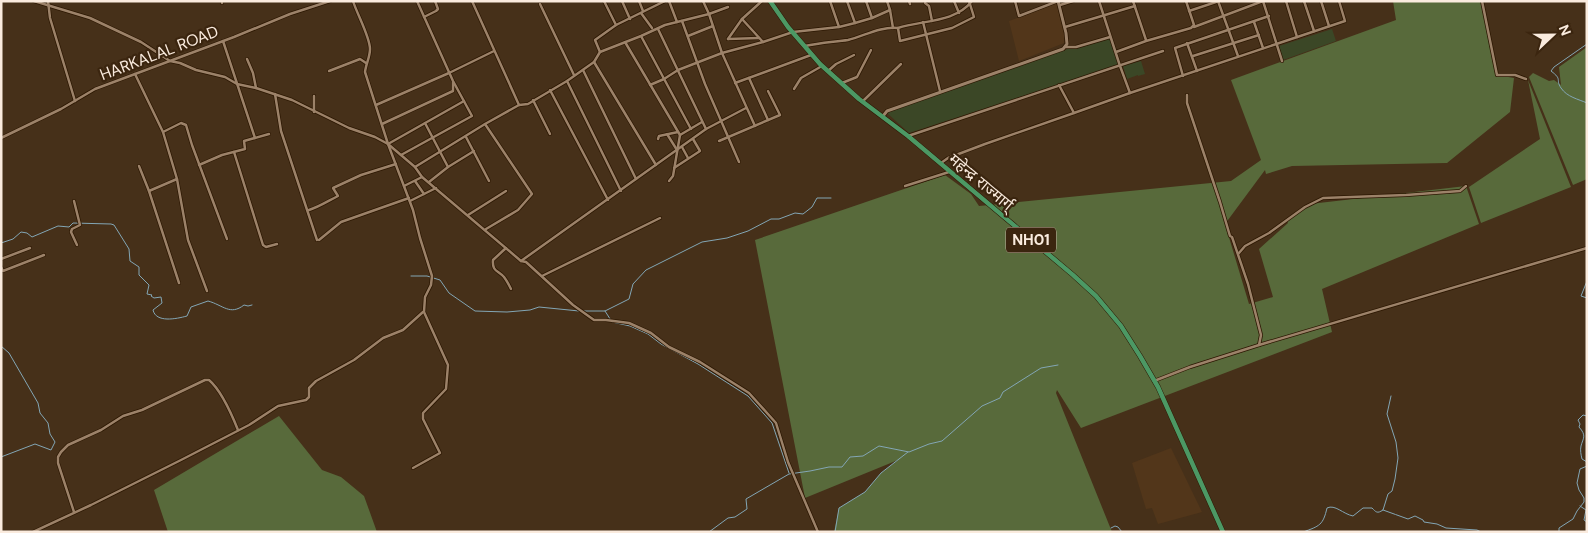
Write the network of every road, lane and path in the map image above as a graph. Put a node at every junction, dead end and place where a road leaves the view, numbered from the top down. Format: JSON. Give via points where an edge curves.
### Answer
{"nodes":[{"id":1,"x":34,"y":1,"type":"edge"},
{"id":2,"x":48,"y":1,"type":"edge"},
{"id":3,"x":330,"y":1,"type":"edge"},
{"id":4,"x":353,"y":1,"type":"edge"},
{"id":5,"x":418,"y":1,"type":"edge"},
{"id":6,"x":434,"y":1,"type":"edge"},
{"id":7,"x":472,"y":1,"type":"edge"},
{"id":8,"x":604,"y":1,"type":"edge"},
{"id":9,"x":622,"y":1,"type":"edge"},
{"id":10,"x":639,"y":1,"type":"edge"},
{"id":11,"x":667,"y":1,"type":"edge"},
{"id":12,"x":703,"y":1,"type":"edge"},
{"id":13,"x":762,"y":1,"type":"edge"},
{"id":14,"x":770,"y":1,"type":"edge"},
{"id":15,"x":830,"y":1,"type":"edge"},
{"id":16,"x":847,"y":1,"type":"edge"},
{"id":17,"x":866,"y":1,"type":"edge"},
{"id":18,"x":887,"y":1,"type":"edge"},
{"id":19,"x":954,"y":1,"type":"edge"},
{"id":20,"x":1015,"y":1,"type":"edge"},
{"id":21,"x":1073,"y":1,"type":"edge"},
{"id":22,"x":1099,"y":1,"type":"edge"},
{"id":23,"x":1133,"y":1,"type":"edge"},
{"id":24,"x":1186,"y":1,"type":"edge"},
{"id":25,"x":1218,"y":1,"type":"edge"},
{"id":26,"x":1263,"y":1,"type":"edge"},
{"id":27,"x":1286,"y":1,"type":"edge"},
{"id":28,"x":1304,"y":1,"type":"edge"},
{"id":29,"x":1321,"y":1,"type":"edge"},
{"id":30,"x":1338,"y":1,"type":"edge"},
{"id":31,"x":1482,"y":1,"type":"edge"},
{"id":32,"x":970,"y":2,"type":"edge"},
{"id":33,"x":925,"y":3,"type":"dead end"},
{"id":34,"x":1059,"y":3,"type":"edge"},
{"id":35,"x":540,"y":4,"type":"dead end"},
{"id":36,"x":48,"y":6,"type":"junction"},
{"id":37,"x":1135,"y":6,"type":"junction"},
{"id":38,"x":728,"y":7,"type":"dead end"},
{"id":39,"x":890,"y":10,"type":"junction"},
{"id":40,"x":1189,"y":11,"type":"junction"},
{"id":41,"x":642,"y":12,"type":"junction"},
{"id":42,"x":959,"y":13,"type":"junction"},
{"id":43,"x":709,"y":14,"type":"junction"},
{"id":44,"x":424,"y":16,"type":"junction"},
{"id":45,"x":1104,"y":16,"type":"junction"},
{"id":46,"x":1223,"y":16,"type":"junction"},
{"id":47,"x":1269,"y":16,"type":"junction"},
{"id":48,"x":872,"y":18,"type":"junction"},
{"id":49,"x":630,"y":19,"type":"junction"},
{"id":50,"x":742,"y":19,"type":"junction"},
{"id":51,"x":682,"y":21,"type":"junction"},
{"id":52,"x":932,"y":21,"type":"junction"},
{"id":53,"x":677,"y":22,"type":"junction"},
{"id":54,"x":923,"y":22,"type":"junction"},
{"id":55,"x":1254,"y":22,"type":"junction"},
{"id":56,"x":856,"y":23,"type":"junction"},
{"id":57,"x":616,"y":25,"type":"junction"},
{"id":58,"x":713,"y":26,"type":"junction"},
{"id":59,"x":1329,"y":26,"type":"junction"},
{"id":60,"x":840,"y":27,"type":"junction"},
{"id":61,"x":1065,"y":27,"type":"junction"},
{"id":62,"x":1193,"y":27,"type":"junction"},
{"id":63,"x":652,"y":28,"type":"dead end"},
{"id":64,"x":893,"y":28,"type":"junction"},
{"id":65,"x":898,"y":28,"type":"junction"},
{"id":66,"x":658,"y":29,"type":"junction"},
{"id":67,"x":1228,"y":30,"type":"junction"},
{"id":68,"x":1314,"y":31,"type":"junction"},
{"id":69,"x":793,"y":32,"type":"junction"},
{"id":70,"x":926,"y":35,"type":"junction"},
{"id":71,"x":1258,"y":35,"type":"junction"},
{"id":72,"x":641,"y":36,"type":"junction"},
{"id":73,"x":688,"y":36,"type":"junction"},
{"id":74,"x":1111,"y":37,"type":"junction"},
{"id":75,"x":1297,"y":37,"type":"junction"},
{"id":76,"x":759,"y":38,"type":"junction"},
{"id":77,"x":223,"y":40,"type":"junction"},
{"id":78,"x":1146,"y":41,"type":"junction"},
{"id":79,"x":625,"y":42,"type":"junction"},
{"id":80,"x":763,"y":42,"type":"junction"},
{"id":81,"x":1187,"y":43,"type":"junction"},
{"id":82,"x":1233,"y":43,"type":"junction"},
{"id":83,"x":1277,"y":44,"type":"junction"},
{"id":84,"x":805,"y":46,"type":"junction"},
{"id":85,"x":1066,"y":47,"type":"junction"},
{"id":86,"x":1263,"y":48,"type":"junction"},
{"id":87,"x":871,"y":50,"type":"dead end"},
{"id":88,"x":494,"y":51,"type":"junction"},
{"id":89,"x":1163,"y":51,"type":"dead end"},
{"id":90,"x":600,"y":52,"type":"junction"},
{"id":91,"x":1116,"y":52,"type":"junction"},
{"id":92,"x":722,"y":53,"type":"junction"},
{"id":93,"x":812,"y":54,"type":"junction"},
{"id":94,"x":854,"y":54,"type":"dead end"},
{"id":95,"x":1193,"y":56,"type":"junction"},
{"id":96,"x":1238,"y":56,"type":"junction"},
{"id":97,"x":246,"y":59,"type":"dead end"},
{"id":98,"x":170,"y":61,"type":"junction"},
{"id":99,"x":594,"y":62,"type":"junction"},
{"id":100,"x":698,"y":62,"type":"junction"},
{"id":101,"x":1282,"y":62,"type":"dead end"},
{"id":102,"x":366,"y":63,"type":"junction"},
{"id":103,"x":901,"y":64,"type":"dead end"},
{"id":104,"x":822,"y":66,"type":"junction"},
{"id":105,"x":1120,"y":66,"type":"junction"},
{"id":106,"x":583,"y":70,"type":"junction"},
{"id":107,"x":678,"y":70,"type":"junction"},
{"id":108,"x":1197,"y":70,"type":"junction"},
{"id":109,"x":329,"y":71,"type":"dead end"},
{"id":110,"x":828,"y":71,"type":"junction"},
{"id":111,"x":450,"y":73,"type":"junction"},
{"id":112,"x":135,"y":74,"type":"junction"},
{"id":113,"x":574,"y":76,"type":"junction"},
{"id":114,"x":1183,"y":76,"type":"junction"},
{"id":115,"x":749,"y":78,"type":"junction"},
{"id":116,"x":664,"y":79,"type":"junction"},
{"id":117,"x":1526,"y":79,"type":"dead end"},
{"id":118,"x":453,"y":80,"type":"junction"},
{"id":119,"x":567,"y":81,"type":"junction"},
{"id":120,"x":736,"y":83,"type":"junction"},
{"id":121,"x":842,"y":83,"type":"junction"},
{"id":122,"x":238,"y":84,"type":"junction"},
{"id":123,"x":650,"y":85,"type":"junction"},
{"id":124,"x":1059,"y":85,"type":"junction"},
{"id":125,"x":256,"y":88,"type":"junction"},
{"id":126,"x":550,"y":90,"type":"junction"},
{"id":127,"x":794,"y":90,"type":"dead end"},
{"id":128,"x":768,"y":91,"type":"dead end"},
{"id":129,"x":940,"y":92,"type":"junction"},
{"id":130,"x":1130,"y":93,"type":"junction"},
{"id":131,"x":275,"y":94,"type":"junction"},
{"id":132,"x":1187,"y":95,"type":"dead end"},
{"id":133,"x":314,"y":96,"type":"dead end"},
{"id":134,"x":533,"y":100,"type":"junction"},
{"id":135,"x":75,"y":101,"type":"junction"},
{"id":136,"x":464,"y":101,"type":"junction"},
{"id":137,"x":863,"y":102,"type":"junction"},
{"id":138,"x":376,"y":104,"type":"junction"},
{"id":139,"x":519,"y":105,"type":"junction"},
{"id":140,"x":746,"y":108,"type":"junction"},
{"id":141,"x":314,"y":112,"type":"junction"},
{"id":142,"x":1074,"y":114,"type":"junction"},
{"id":143,"x":883,"y":116,"type":"junction"},
{"id":144,"x":768,"y":120,"type":"junction"},
{"id":145,"x":721,"y":121,"type":"junction"},
{"id":146,"x":702,"y":122,"type":"junction"},
{"id":147,"x":425,"y":123,"type":"junction"},
{"id":148,"x":382,"y":124,"type":"junction"},
{"id":149,"x":486,"y":124,"type":"junction"},
{"id":150,"x":755,"y":126,"type":"junction"},
{"id":151,"x":691,"y":129,"type":"junction"},
{"id":152,"x":706,"y":129,"type":"junction"},
{"id":153,"x":163,"y":132,"type":"junction"},
{"id":154,"x":269,"y":134,"type":"dead end"},
{"id":155,"x":550,"y":134,"type":"dead end"},
{"id":156,"x":668,"y":134,"type":"junction"},
{"id":157,"x":679,"y":134,"type":"junction"},
{"id":158,"x":908,"y":136,"type":"junction"},
{"id":159,"x":466,"y":137,"type":"junction"},
{"id":160,"x":728,"y":137,"type":"junction"},
{"id":161,"x":1,"y":138,"type":"edge"},
{"id":162,"x":255,"y":138,"type":"junction"},
{"id":163,"x":433,"y":138,"type":"junction"},
{"id":164,"x":658,"y":139,"type":"dead end"},
{"id":165,"x":693,"y":139,"type":"junction"},
{"id":166,"x":719,"y":141,"type":"dead end"},
{"id":167,"x":388,"y":144,"type":"junction"},
{"id":168,"x":682,"y":147,"type":"junction"},
{"id":169,"x":474,"y":150,"type":"junction"},
{"id":170,"x":677,"y":150,"type":"junction"},
{"id":171,"x":234,"y":152,"type":"junction"},
{"id":172,"x":440,"y":152,"type":"junction"},
{"id":173,"x":401,"y":156,"type":"junction"},
{"id":174,"x":688,"y":158,"type":"junction"},
{"id":175,"x":739,"y":162,"type":"dead end"},
{"id":176,"x":939,"y":163,"type":"junction"},
{"id":177,"x":396,"y":164,"type":"junction"},
{"id":178,"x":199,"y":165,"type":"junction"},
{"id":179,"x":656,"y":165,"type":"junction"},
{"id":180,"x":139,"y":166,"type":"dead end"},
{"id":181,"x":448,"y":166,"type":"junction"},
{"id":182,"x":415,"y":167,"type":"junction"},
{"id":183,"x":674,"y":168,"type":"junction"},
{"id":184,"x":949,"y":172,"type":"junction"},
{"id":185,"x":422,"y":177,"type":"junction"},
{"id":186,"x":177,"y":179,"type":"junction"},
{"id":187,"x":636,"y":180,"type":"junction"},
{"id":188,"x":415,"y":181,"type":"junction"},
{"id":189,"x":489,"y":181,"type":"dead end"},
{"id":190,"x":669,"y":181,"type":"dead end"},
{"id":191,"x":430,"y":182,"type":"junction"},
{"id":192,"x":404,"y":186,"type":"junction"},
{"id":193,"x":905,"y":186,"type":"dead end"},
{"id":194,"x":1466,"y":186,"type":"dead end"},
{"id":195,"x":436,"y":188,"type":"junction"},
{"id":196,"x":149,"y":191,"type":"junction"},
{"id":197,"x":506,"y":191,"type":"dead end"},
{"id":198,"x":621,"y":191,"type":"junction"},
{"id":199,"x":425,"y":194,"type":"junction"},
{"id":200,"x":409,"y":200,"type":"junction"},
{"id":201,"x":608,"y":200,"type":"junction"},
{"id":202,"x":74,"y":201,"type":"dead end"},
{"id":203,"x":308,"y":210,"type":"dead end"},
{"id":204,"x":468,"y":215,"type":"junction"},
{"id":205,"x":660,"y":218,"type":"dead end"},
{"id":206,"x":485,"y":230,"type":"junction"},
{"id":207,"x":227,"y":239,"type":"dead end"},
{"id":208,"x":277,"y":244,"type":"dead end"},
{"id":209,"x":77,"y":245,"type":"dead end"},
{"id":210,"x":30,"y":248,"type":"dead end"},
{"id":211,"x":506,"y":248,"type":"junction"},
{"id":212,"x":1587,"y":248,"type":"edge"},
{"id":213,"x":1239,"y":253,"type":"junction"},
{"id":214,"x":44,"y":255,"type":"dead end"},
{"id":215,"x":1,"y":259,"type":"edge"},
{"id":216,"x":522,"y":262,"type":"junction"},
{"id":217,"x":1,"y":267,"type":"edge"},
{"id":218,"x":542,"y":276,"type":"junction"},
{"id":219,"x":179,"y":283,"type":"dead end"},
{"id":220,"x":511,"y":289,"type":"dead end"},
{"id":221,"x":207,"y":291,"type":"dead end"},
{"id":222,"x":424,"y":312,"type":"junction"},
{"id":223,"x":1259,"y":345,"type":"junction"},
{"id":224,"x":1154,"y":381,"type":"junction"},
{"id":225,"x":238,"y":430,"type":"junction"},
{"id":226,"x":413,"y":468,"type":"dead end"},
{"id":227,"x":74,"y":512,"type":"junction"},
{"id":228,"x":33,"y":532,"type":"edge"},
{"id":229,"x":818,"y":532,"type":"edge"},
{"id":230,"x":1223,"y":532,"type":"edge"}],
"edges":[{"from":1,"to":36,"type":"street"},
{"from":2,"to":36,"type":"street"},
{"from":3,"to":77,"type":"street","name":"HARKALAL ROAD"},
{"from":4,"to":102,"type":"street","via":[[370,43]]},
{"from":5,"to":44,"type":"street"},
{"from":6,"to":44,"type":"street","via":[[438,9]]},
{"from":7,"to":88,"type":"street"},
{"from":8,"to":57,"type":"street"},
{"from":9,"to":49,"type":"street"},
{"from":10,"to":41,"type":"street"},
{"from":11,"to":41,"type":"street"},
{"from":11,"to":53,"type":"street"},
{"from":12,"to":43,"type":"street"},
{"from":13,"to":50,"type":"street"},
{"from":14,"to":69,"type":"highway","name":"महेन्द्र राज्मार्ग्","number":"NH01"},
{"from":15,"to":60,"type":"street"},
{"from":16,"to":56,"type":"street"},
{"from":17,"to":48,"type":"street"},
{"from":18,"to":39,"type":"street"},
{"from":19,"to":42,"type":"street"},
{"from":20,"to":34,"type":"street","via":[[1020,16]]},
{"from":21,"to":34,"type":"street"},
{"from":22,"to":45,"type":"street"},
{"from":23,"to":37,"type":"street"},
{"from":24,"to":40,"type":"street"},
{"from":25,"to":40,"type":"street"},
{"from":25,"to":46,"type":"street"},
{"from":26,"to":46,"type":"street"},
{"from":26,"to":47,"type":"street"},
{"from":27,"to":75,"type":"street"},
{"from":28,"to":68,"type":"street"},
{"from":29,"to":59,"type":"street"},
{"from":30,"to":59,"type":"street","via":[[1345,21]]},
{"from":31,"to":117,"type":"street","via":[[1497,76],[1514,74]]},
{"from":32,"to":42,"type":"street"},
{"from":32,"to":70,"type":"street","via":[[974,17],[952,28]]},
{"from":33,"to":52,"type":"street","via":[[929,6]]},
{"from":34,"to":61,"type":"street"},
{"from":35,"to":113,"type":"street"},
{"from":36,"to":98,"type":"street","via":[[108,26]]},
{"from":36,"to":135,"type":"street"},
{"from":37,"to":45,"type":"street"},
{"from":37,"to":78,"type":"street"},
{"from":38,"to":43,"type":"street"},
{"from":39,"to":48,"type":"street"},
{"from":39,"to":64,"type":"street"},
{"from":40,"to":62,"type":"street"},
{"from":41,"to":49,"type":"street"},
{"from":41,"to":63,"type":"street"},
{"from":42,"to":52,"type":"street"},
{"from":43,"to":51,"type":"street"},
{"from":43,"to":58,"type":"street"},
{"from":44,"to":111,"type":"street"},
{"from":45,"to":61,"type":"street"},
{"from":45,"to":74,"type":"street"},
{"from":46,"to":62,"type":"street"},
{"from":46,"to":67,"type":"street"},
{"from":47,"to":55,"type":"street"},
{"from":47,"to":83,"type":"street"},
{"from":48,"to":56,"type":"street"},
{"from":49,"to":57,"type":"street"},
{"from":50,"to":76,"type":"street"},
{"from":50,"to":76,"type":"street","via":[[728,39]]},
{"from":51,"to":53,"type":"street"},
{"from":51,"to":73,"type":"street"},
{"from":52,"to":54,"type":"street"},
{"from":53,"to":66,"type":"street"},
{"from":54,"to":65,"type":"street"},
{"from":54,"to":70,"type":"street"},
{"from":55,"to":67,"type":"street"},
{"from":55,"to":71,"type":"street"},
{"from":56,"to":60,"type":"street"},
{"from":57,"to":90,"type":"street","via":[[595,40]]},
{"from":58,"to":73,"type":"street"},
{"from":58,"to":92,"type":"street"},
{"from":59,"to":68,"type":"street"},
{"from":60,"to":69,"type":"street"},
{"from":61,"to":85,"type":"street"},
{"from":62,"to":78,"type":"street"},
{"from":64,"to":65,"type":"street"},
{"from":64,"to":84,"type":"street"},
{"from":65,"to":70,"type":"street","via":[[900,41]]},
{"from":66,"to":72,"type":"street"},
{"from":66,"to":107,"type":"street"},
{"from":67,"to":81,"type":"street"},
{"from":67,"to":82,"type":"street"},
{"from":68,"to":75,"type":"street"},
{"from":69,"to":80,"type":"street"},
{"from":69,"to":84,"type":"highway","name":"महेन्द्र राज्मार्ग्","number":"NH01"},
{"from":70,"to":129,"type":"street"},
{"from":71,"to":82,"type":"street"},
{"from":71,"to":86,"type":"street"},
{"from":72,"to":79,"type":"street"},
{"from":72,"to":116,"type":"street"},
{"from":73,"to":100,"type":"street"},
{"from":74,"to":85,"type":"street"},
{"from":74,"to":91,"type":"street"},
{"from":75,"to":83,"type":"street"},
{"from":76,"to":80,"type":"street"},
{"from":77,"to":98,"type":"street","name":"HARKALAL ROAD"},
{"from":77,"to":122,"type":"street"},
{"from":78,"to":91,"type":"street"},
{"from":79,"to":90,"type":"street"},
{"from":79,"to":123,"type":"street"},
{"from":80,"to":92,"type":"street"},
{"from":81,"to":95,"type":"street"},
{"from":81,"to":114,"type":"street","via":[[1175,48]]},
{"from":82,"to":95,"type":"street"},
{"from":82,"to":96,"type":"street"},
{"from":83,"to":86,"type":"street"},
{"from":83,"to":101,"type":"street"},
{"from":84,"to":93,"type":"highway","name":"महेन्द्र राज्मार्ग्","number":"NH01"},
{"from":85,"to":129,"type":"street"},
{"from":86,"to":96,"type":"street"},
{"from":87,"to":121,"type":"street","via":[[858,77]]},
{"from":88,"to":111,"type":"street"},
{"from":88,"to":139,"type":"street"},
{"from":89,"to":105,"type":"street"},
{"from":90,"to":99,"type":"street"},
{"from":91,"to":105,"type":"street"},
{"from":92,"to":100,"type":"street"},
{"from":92,"to":120,"type":"street"},
{"from":93,"to":104,"type":"highway","name":"महेन्द्र राज्मार्ग्","number":"NH01"},
{"from":93,"to":115,"type":"street"},
{"from":94,"to":110,"type":"street"},
{"from":95,"to":108,"type":"street"},
{"from":96,"to":108,"type":"street"},
{"from":97,"to":125,"type":"street"},
{"from":98,"to":112,"type":"street","name":"HARKALAL ROAD"},
{"from":98,"to":122,"type":"street"},
{"from":99,"to":106,"type":"street"},
{"from":99,"to":179,"type":"street"},
{"from":100,"to":107,"type":"street"},
{"from":100,"to":145,"type":"street"},
{"from":102,"to":109,"type":"street","via":[[360,59]]},
{"from":102,"to":138,"type":"street"},
{"from":103,"to":137,"type":"street"},
{"from":104,"to":110,"type":"highway","name":"महेन्द्र राज्मार्ग्","number":"NH01"},
{"from":104,"to":127,"type":"street","via":[[801,78]]},
{"from":105,"to":124,"type":"street"},
{"from":105,"to":130,"type":"street"},
{"from":106,"to":113,"type":"street"},
{"from":106,"to":187,"type":"street"},
{"from":107,"to":116,"type":"street"},
{"from":107,"to":146,"type":"street"},
{"from":108,"to":114,"type":"street"},
{"from":110,"to":121,"type":"highway","name":"महेन्द्र राज्मार्ग्","number":"NH01"},
{"from":111,"to":118,"type":"street"},
{"from":111,"to":138,"type":"street"},
{"from":112,"to":135,"type":"street","name":"HARKALAL ROAD","via":[[95,89]]},
{"from":112,"to":153,"type":"street"},
{"from":113,"to":119,"type":"street"},
{"from":114,"to":130,"type":"street"},
{"from":115,"to":120,"type":"street"},
{"from":115,"to":144,"type":"street"},
{"from":116,"to":123,"type":"street"},
{"from":116,"to":151,"type":"street"},
{"from":118,"to":136,"type":"street"},
{"from":118,"to":148,"type":"street","via":[[452,91]]},
{"from":119,"to":126,"type":"street"},
{"from":119,"to":198,"type":"street"},
{"from":120,"to":140,"type":"street"},
{"from":121,"to":137,"type":"highway","name":"महेन्द्र राज्मार्ग्","number":"NH01"},
{"from":122,"to":125,"type":"street"},
{"from":122,"to":162,"type":"street"},
{"from":123,"to":157,"type":"street"},
{"from":124,"to":142,"type":"street"},
{"from":124,"to":158,"type":"street"},
{"from":125,"to":131,"type":"street"},
{"from":126,"to":134,"type":"street"},
{"from":126,"to":201,"type":"street"},
{"from":128,"to":144,"type":"street","via":[[780,115]]},
{"from":129,"to":143,"type":"street","via":[[887,111]]},
{"from":130,"to":142,"type":"street"},
{"from":131,"to":141,"type":"street"},
{"from":131,"to":200,"type":"street","via":[[281,131],[318,240],[341,222]]},
{"from":132,"to":213,"type":"street","via":[[1230,236]]},
{"from":133,"to":141,"type":"street"},
{"from":134,"to":139,"type":"street"},
{"from":134,"to":155,"type":"street"},
{"from":135,"to":161,"type":"street","name":"HARKALAL ROAD"},
{"from":136,"to":147,"type":"street"},
{"from":136,"to":163,"type":"street","via":[[472,116]]},
{"from":137,"to":143,"type":"highway","name":"महेन्द्र राज्मार्ग्","number":"NH01"},
{"from":138,"to":148,"type":"street"},
{"from":139,"to":149,"type":"street"},
{"from":140,"to":145,"type":"street"},
{"from":140,"to":150,"type":"street"},
{"from":141,"to":167,"type":"street"},
{"from":142,"to":176,"type":"street"},
{"from":143,"to":158,"type":"highway","name":"महेन्द्र राज्मार्ग्","number":"NH01"},
{"from":144,"to":150,"type":"street"},
{"from":145,"to":152,"type":"street"},
{"from":145,"to":160,"type":"street"},
{"from":146,"to":151,"type":"street"},
{"from":146,"to":152,"type":"street"},
{"from":147,"to":163,"type":"street"},
{"from":147,"to":167,"type":"street"},
{"from":148,"to":167,"type":"street"},
{"from":149,"to":159,"type":"street"},
{"from":149,"to":206,"type":"street","via":[[532,194],[518,210]]},
{"from":150,"to":160,"type":"street"},
{"from":151,"to":157,"type":"street"},
{"from":152,"to":165,"type":"street"},
{"from":153,"to":178,"type":"street","via":[[181,123],[186,125]]},
{"from":153,"to":186,"type":"street"},
{"from":154,"to":162,"type":"street"},
{"from":156,"to":157,"type":"street"},
{"from":156,"to":164,"type":"street"},
{"from":156,"to":170,"type":"street"},
{"from":157,"to":170,"type":"street"},
{"from":158,"to":176,"type":"highway","name":"महेन्द्र राज्मार्ग्","number":"NH01"},
{"from":159,"to":169,"type":"street"},
{"from":159,"to":172,"type":"street"},
{"from":160,"to":166,"type":"street"},
{"from":160,"to":175,"type":"street"},
{"from":162,"to":171,"type":"street","via":[[244,142],[245,148]]},
{"from":163,"to":172,"type":"street"},
{"from":163,"to":173,"type":"street"},
{"from":165,"to":168,"type":"street"},
{"from":165,"to":174,"type":"street","via":[[700,150]]},
{"from":167,"to":173,"type":"street"},
{"from":167,"to":177,"type":"street"},
{"from":168,"to":170,"type":"street"},
{"from":168,"to":174,"type":"street"},
{"from":169,"to":181,"type":"street"},
{"from":169,"to":189,"type":"street"},
{"from":170,"to":179,"type":"street"},
{"from":170,"to":183,"type":"street"},
{"from":171,"to":178,"type":"street"},
{"from":171,"to":208,"type":"street","via":[[263,245]]},
{"from":172,"to":181,"type":"street"},
{"from":172,"to":182,"type":"street"},
{"from":173,"to":182,"type":"street"},
{"from":174,"to":183,"type":"street"},
{"from":176,"to":184,"type":"highway","name":"महेन्द्र राज्मार्ग्","number":"NH01"},
{"from":177,"to":192,"type":"street"},
{"from":177,"to":203,"type":"street","via":[[333,188],[338,196]]},
{"from":178,"to":207,"type":"street"},
{"from":179,"to":187,"type":"street"},
{"from":180,"to":196,"type":"street"},
{"from":181,"to":191,"type":"street"},
{"from":182,"to":185,"type":"street"},
{"from":183,"to":190,"type":"street"},
{"from":184,"to":193,"type":"street"},
{"from":184,"to":224,"type":"highway","name":"महेन्द्र राज्मार्ग्","number":"NH01","via":[[1096,296],[1121,326]]},
{"from":185,"to":188,"type":"street"},
{"from":185,"to":191,"type":"street"},
{"from":186,"to":196,"type":"street"},
{"from":186,"to":221,"type":"street","via":[[188,240]]},
{"from":187,"to":198,"type":"street"},
{"from":188,"to":192,"type":"street"},
{"from":188,"to":199,"type":"street"},
{"from":191,"to":195,"type":"street"},
{"from":192,"to":200,"type":"street"},
{"from":194,"to":213,"type":"street","via":[[1460,191],[1323,198],[1304,207]]},
{"from":195,"to":199,"type":"street"},
{"from":195,"to":204,"type":"street"},
{"from":196,"to":219,"type":"street"},
{"from":197,"to":204,"type":"street"},
{"from":198,"to":201,"type":"street"},
{"from":199,"to":200,"type":"street"},
{"from":200,"to":222,"type":"street","via":[[432,276]]},
{"from":201,"to":216,"type":"street"},
{"from":202,"to":209,"type":"street","via":[[80,226],[71,232]]},
{"from":204,"to":206,"type":"street"},
{"from":205,"to":218,"type":"street"},
{"from":206,"to":211,"type":"street"},
{"from":210,"to":215,"type":"street"},
{"from":211,"to":216,"type":"street"},
{"from":211,"to":220,"type":"street","via":[[493,260],[493,265]]},
{"from":212,"to":223,"type":"street"},
{"from":213,"to":223,"type":"street","via":[[1261,335]]},
{"from":214,"to":217,"type":"street","via":[[3,271]]},
{"from":216,"to":218,"type":"street"},
{"from":218,"to":229,"type":"street","via":[[594,320],[629,323],[749,393],[776,423],[788,462]]},
{"from":222,"to":225,"type":"street","via":[[402,330],[383,338],[354,360],[316,380],[306,400],[278,406]]},
{"from":222,"to":226,"type":"street","via":[[448,365],[446,389],[423,414],[440,453]]},
{"from":223,"to":224,"type":"street"},
{"from":224,"to":230,"type":"highway","name":"महेन्द्र राज्मार्ग्","number":"NH01"},
{"from":225,"to":227,"type":"street"},
{"from":225,"to":227,"type":"street","via":[[209,380],[122,416],[60,452],[58,463]]},
{"from":227,"to":228,"type":"street"}]}
